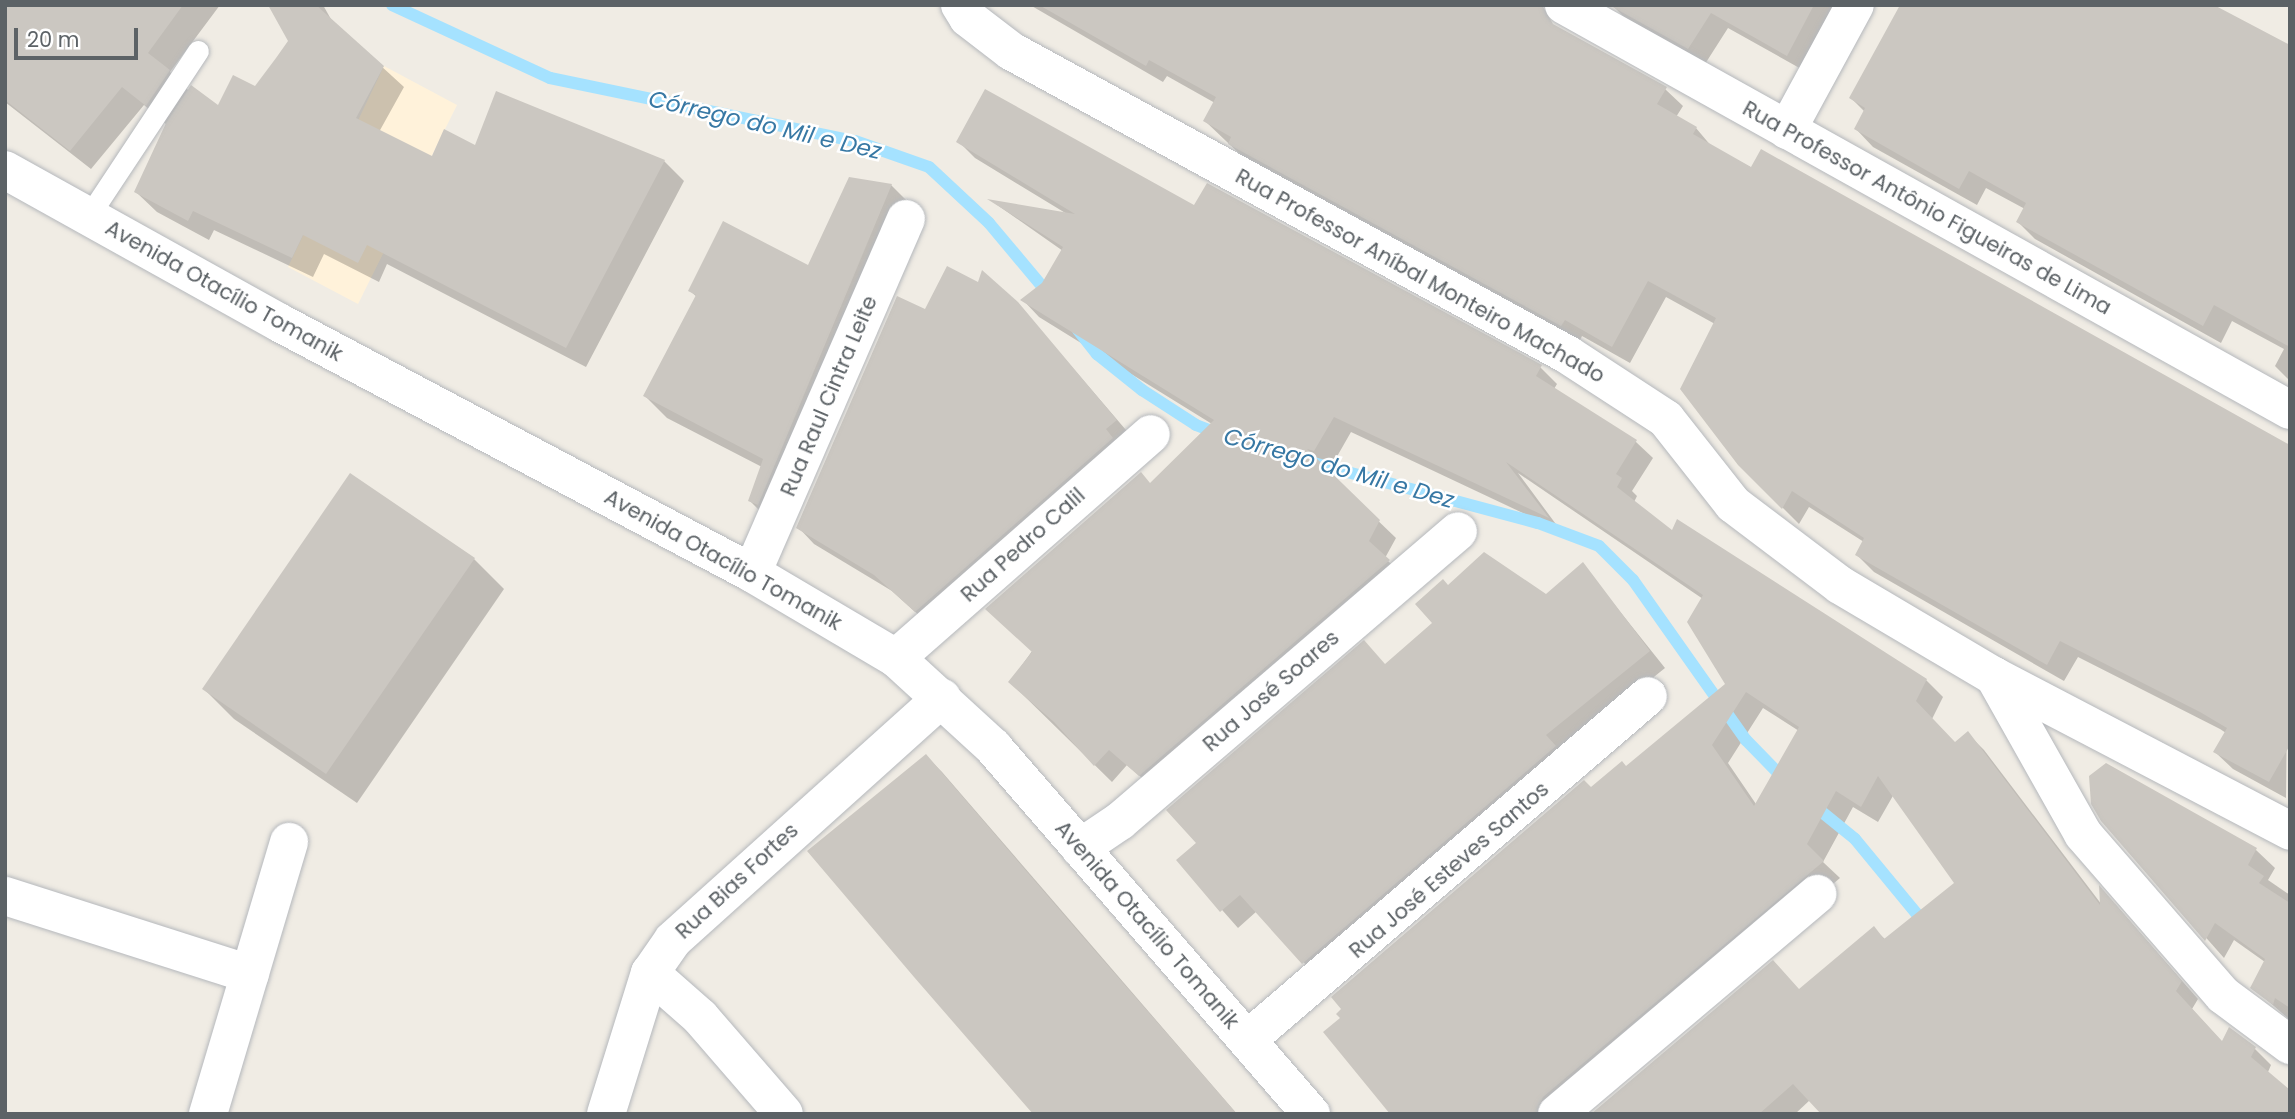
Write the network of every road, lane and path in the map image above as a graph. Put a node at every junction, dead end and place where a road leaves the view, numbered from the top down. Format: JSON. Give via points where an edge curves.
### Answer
{"nodes":[{"id":1,"x":960,"y":5,"type":"edge"},
{"id":2,"x":1564,"y":5,"type":"edge"},
{"id":3,"x":1855,"y":5,"type":"edge"},
{"id":4,"x":198,"y":51,"type":"dead end"},
{"id":5,"x":1787,"y":130,"type":"junction"},
{"id":6,"x":5,"y":170,"type":"edge"},
{"id":7,"x":88,"y":217,"type":"junction"},
{"id":8,"x":905,"y":219,"type":"dead end"},
{"id":9,"x":2290,"y":410,"type":"edge"},
{"id":10,"x":1152,"y":434,"type":"dead end"},
{"id":11,"x":1458,"y":530,"type":"dead end"},
{"id":12,"x":752,"y":573,"type":"junction"},
{"id":13,"x":896,"y":658,"type":"junction"},
{"id":14,"x":1994,"y":676,"type":"junction"},
{"id":15,"x":1648,"y":696,"type":"dead end"},
{"id":16,"x":942,"y":698,"type":"junction"},
{"id":17,"x":2290,"y":831,"type":"edge"},
{"id":18,"x":289,"y":842,"type":"dead end"},
{"id":19,"x":1080,"y":848,"type":"junction"},
{"id":20,"x":1817,"y":894,"type":"dead end"},
{"id":21,"x":5,"y":896,"type":"edge"},
{"id":22,"x":650,"y":973,"type":"junction"},
{"id":23,"x":250,"y":974,"type":"junction"},
{"id":24,"x":1247,"y":1040,"type":"junction"},
{"id":25,"x":2290,"y":1045,"type":"edge"},
{"id":26,"x":208,"y":1114,"type":"edge"},
{"id":27,"x":606,"y":1114,"type":"edge"},
{"id":28,"x":784,"y":1114,"type":"edge"},
{"id":29,"x":1311,"y":1114,"type":"edge"},
{"id":30,"x":1557,"y":1114,"type":"edge"}],
"edges":[{"from":1,"to":14,"type":"street","name":"Rua Professor Aníbal Monteiro Machado","via":[[968,18],[1011,51],[1568,355],[1666,419],[1733,504],[1840,584]]},
{"from":2,"to":5,"type":"street","name":"Rua Professor Antônio Figueiras de Lima"},
{"from":3,"to":5,"type":"street"},
{"from":4,"to":7,"type":"lane"},
{"from":5,"to":9,"type":"street","name":"Rua Professor Antônio Figueiras de Lima"},
{"from":6,"to":7,"type":"street","name":"Avenida Otacílio Tomanik"},
{"from":7,"to":12,"type":"street","name":"Avenida Otacílio Tomanik"},
{"from":8,"to":12,"type":"street","name":"Rua Raul Cintra Leite"},
{"from":10,"to":13,"type":"street","name":"Rua Pedro Calil"},
{"from":11,"to":19,"type":"street","name":"Rua José Soares","via":[[1119,821]]},
{"from":12,"to":13,"type":"street","name":"Avenida Otacílio Tomanik"},
{"from":13,"to":16,"type":"street","name":"Avenida Otacílio Tomanik"},
{"from":14,"to":17,"type":"street","name":"Rua Professor Aníbal Monteiro Machado"},
{"from":14,"to":25,"type":"street","via":[[2083,834],[2223,995]]},
{"from":15,"to":24,"type":"street","name":"Rua José Esteves Santos"},
{"from":16,"to":19,"type":"street","name":"Avenida Otacílio Tomanik","via":[[993,747]]},
{"from":16,"to":22,"type":"street","name":"Rua Bias Fortes","via":[[701,910]]},
{"from":18,"to":23,"type":"street"},
{"from":19,"to":24,"type":"street","name":"Avenida Otacílio Tomanik"},
{"from":20,"to":30,"type":"street"},
{"from":21,"to":23,"type":"street"},
{"from":22,"to":27,"type":"street","name":"Rua Bias Fortes"},
{"from":22,"to":28,"type":"street","via":[[700,1017]]},
{"from":23,"to":26,"type":"street"},
{"from":24,"to":29,"type":"street","name":"Avenida Otacílio Tomanik"}]}
